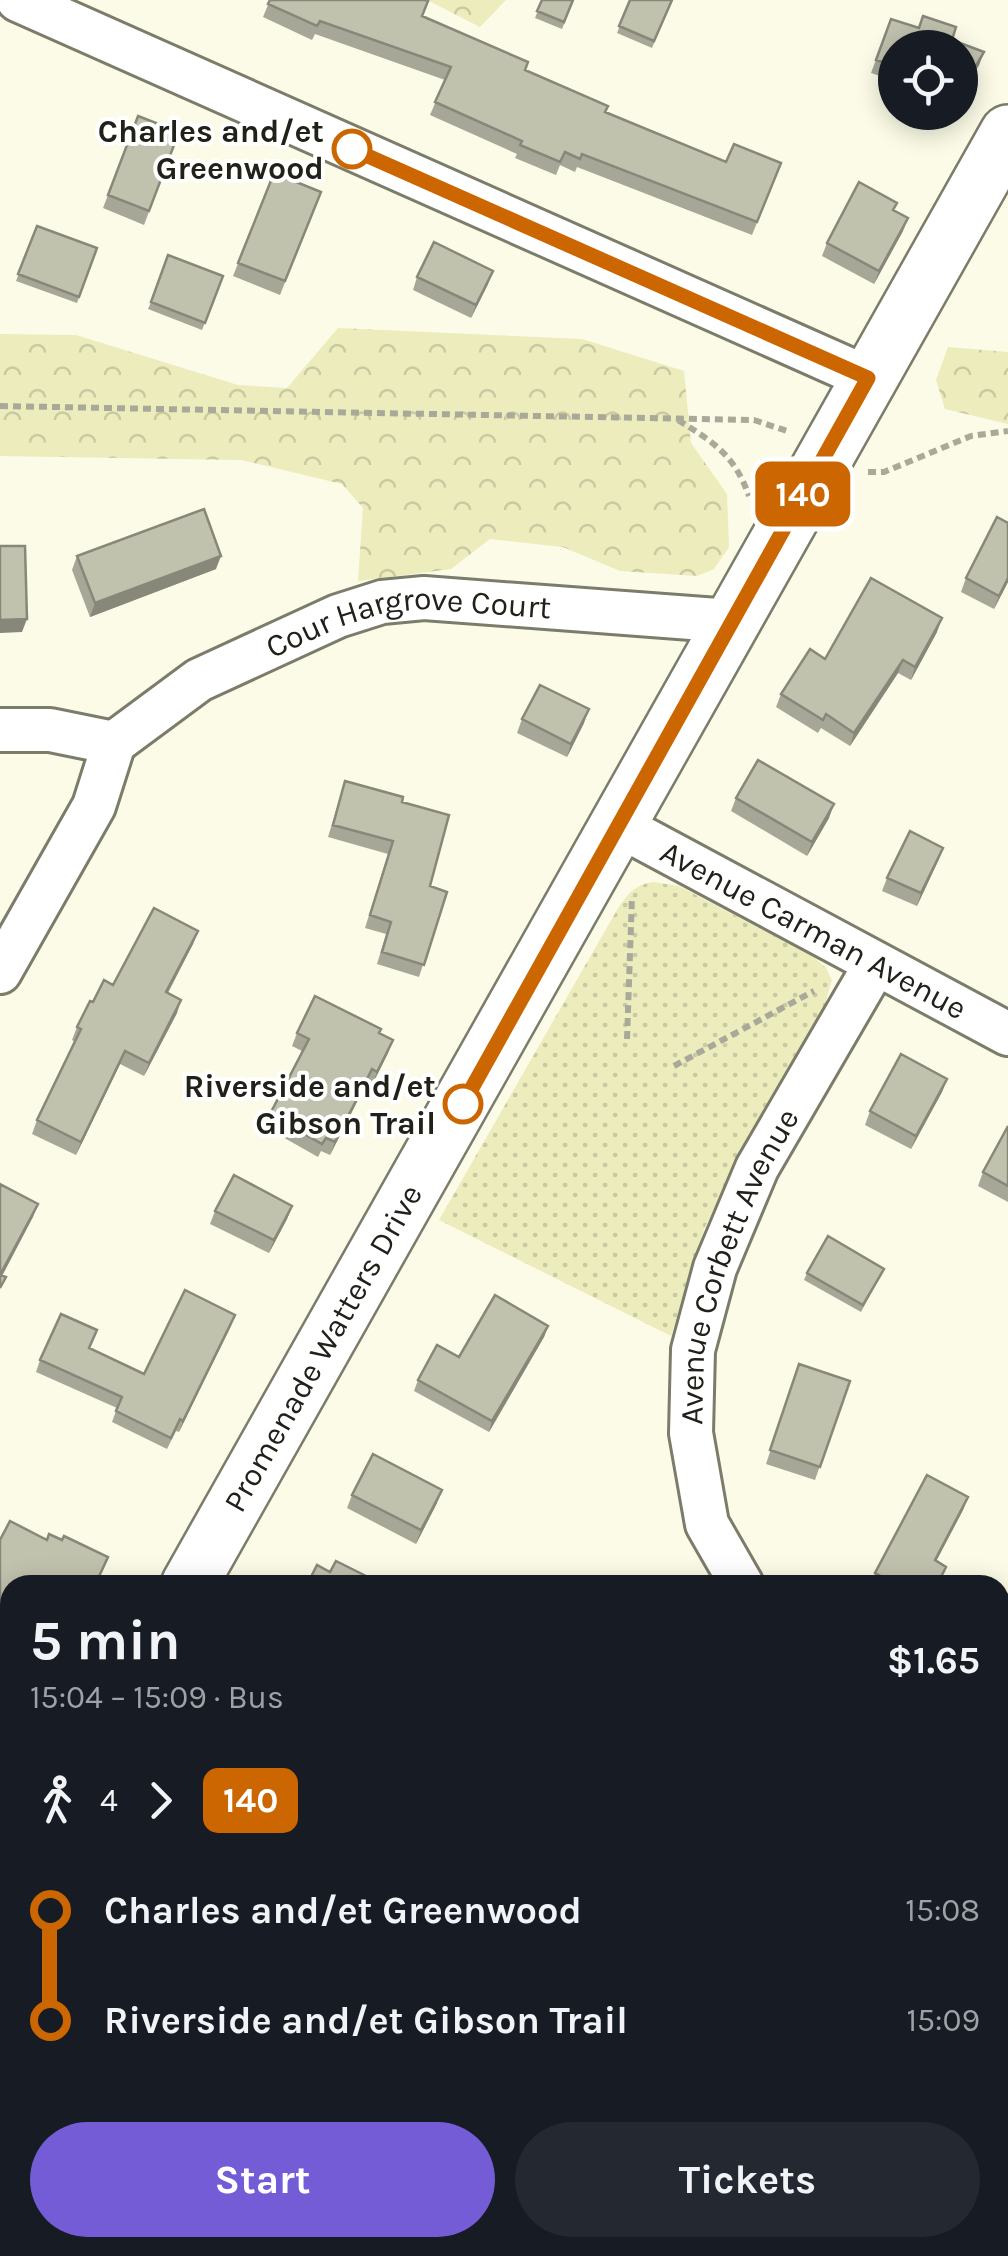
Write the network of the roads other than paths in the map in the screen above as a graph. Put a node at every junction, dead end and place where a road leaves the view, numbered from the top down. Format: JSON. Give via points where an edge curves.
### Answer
{"nodes":[{"id":1,"x":18,"y":0,"type":"edge"},
{"id":2,"x":1008,"y":133,"type":"edge"},
{"id":3,"x":868,"y":378,"type":"junction"},
{"id":4,"x":732,"y":621,"type":"junction"},
{"id":5,"x":0,"y":730,"type":"edge"},
{"id":6,"x":114,"y":743,"type":"junction"},
{"id":7,"x":618,"y":825,"type":"junction"},
{"id":8,"x":875,"y":965,"type":"junction"},
{"id":9,"x":0,"y":972,"type":"edge"},
{"id":10,"x":1008,"y":1034,"type":"edge"},
{"id":11,"x":195,"y":1575,"type":"edge"},
{"id":12,"x":736,"y":1575,"type":"edge"}],
"edges":[{"from":1,"to":3,"type":"street"},
{"from":2,"to":3,"type":"main road","name":"Promenade Watters Drive"},
{"from":3,"to":4,"type":"main road","name":"Promenade Watters Drive"},
{"from":4,"to":6,"type":"street","name":"Cour Hargrove Court","via":[[424,598],[382,602],[199,680]]},
{"from":4,"to":7,"type":"main road","name":"Promenade Watters Drive"},
{"from":5,"to":6,"type":"street","via":[[50,730]]},
{"from":6,"to":9,"type":"street","via":[[94,806]]},
{"from":7,"to":8,"type":"street","name":"Avenue Carman Avenue"},
{"from":7,"to":11,"type":"main road","name":"Promenade Watters Drive"},
{"from":8,"to":10,"type":"street","name":"Avenue Carman Avenue"},
{"from":8,"to":12,"type":"street","name":"Avenue Corbett Avenue","via":[[758,1168],[715,1268],[693,1350],[691,1433],[707,1524]]}]}
